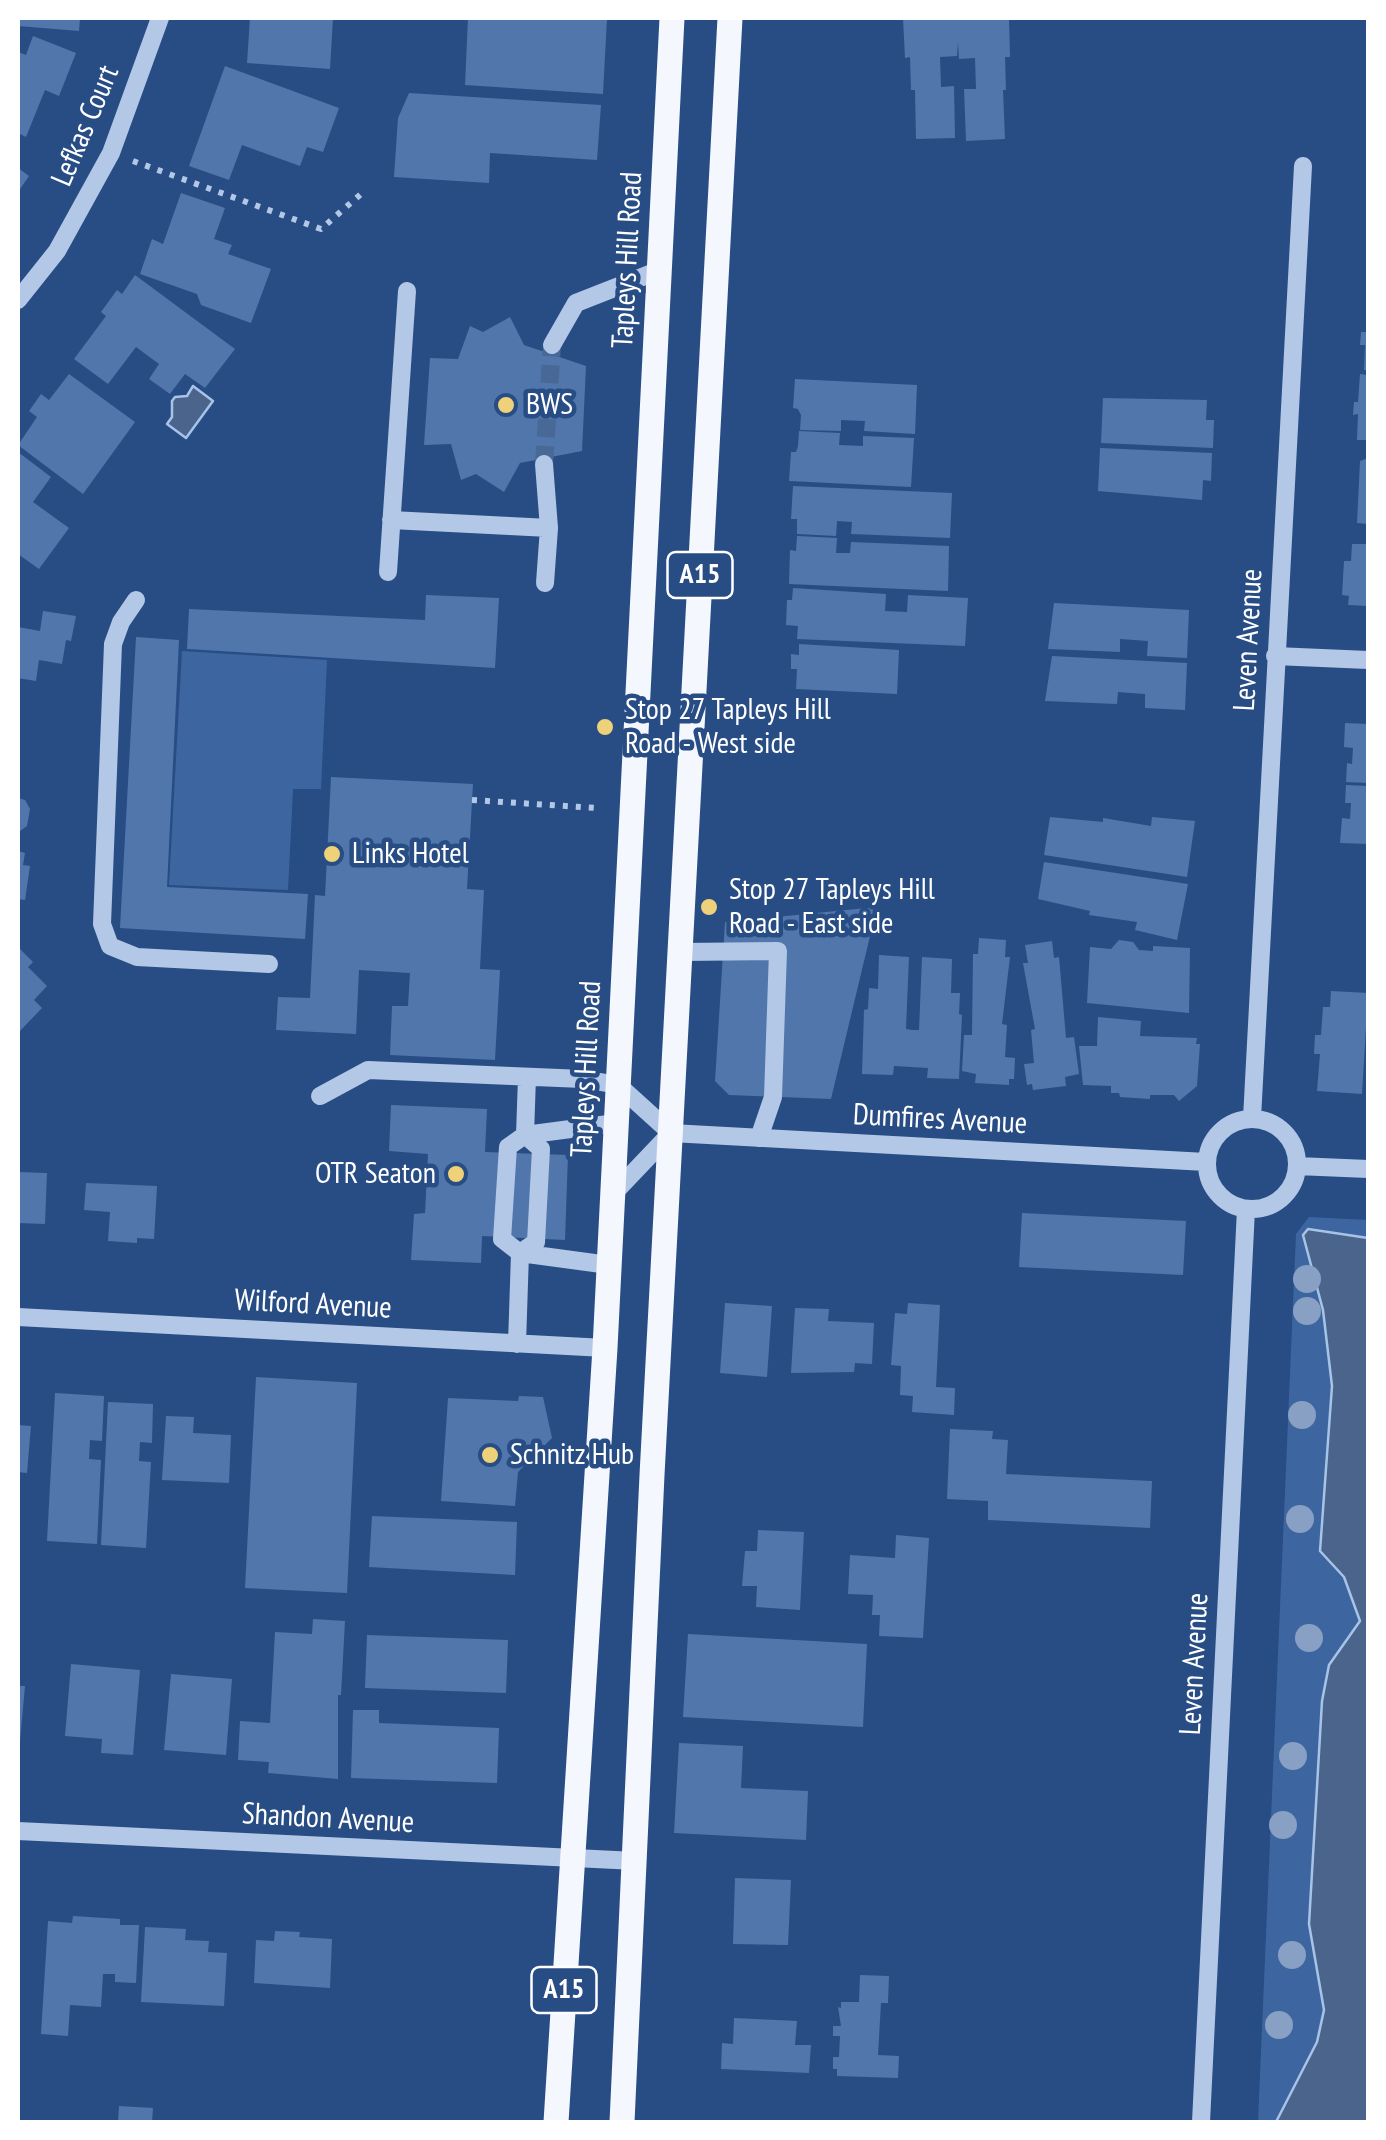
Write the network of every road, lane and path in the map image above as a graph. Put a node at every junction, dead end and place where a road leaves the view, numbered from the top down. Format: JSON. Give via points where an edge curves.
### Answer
{"nodes":[{"id":1,"x":160,"y":18,"type":"edge"},
{"id":2,"x":672,"y":18,"type":"edge"},
{"id":3,"x":730,"y":18,"type":"edge"},
{"id":4,"x":111,"y":153,"type":"junction"},
{"id":5,"x":1303,"y":166,"type":"dead end"},
{"id":6,"x":361,"y":194,"type":"dead end"},
{"id":7,"x":660,"y":270,"type":"junction"},
{"id":8,"x":407,"y":291,"type":"dead end"},
{"id":9,"x":18,"y":300,"type":"edge"},
{"id":10,"x":552,"y":345,"type":"tunnel mouth"},
{"id":11,"x":544,"y":464,"type":"tunnel mouth"},
{"id":12,"x":391,"y":520,"type":"junction"},
{"id":13,"x":549,"y":528,"type":"junction"},
{"id":14,"x":388,"y":572,"type":"dead end"},
{"id":15,"x":545,"y":583,"type":"dead end"},
{"id":16,"x":136,"y":600,"type":"dead end"},
{"id":17,"x":1275,"y":656,"type":"junction"},
{"id":18,"x":1368,"y":660,"type":"edge"},
{"id":19,"x":472,"y":800,"type":"dead end"},
{"id":20,"x":597,"y":808,"type":"dead end"},
{"id":21,"x":680,"y":952,"type":"junction"},
{"id":22,"x":269,"y":964,"type":"dead end"},
{"id":23,"x":526,"y":1077,"type":"junction"},
{"id":24,"x":618,"y":1085,"type":"junction"},
{"id":25,"x":320,"y":1096,"type":"dead end"},
{"id":26,"x":1252,"y":1118,"type":"junction"},
{"id":27,"x":616,"y":1123,"type":"junction"},
{"id":28,"x":671,"y":1132,"type":"junction"},
{"id":29,"x":525,"y":1135,"type":"junction"},
{"id":30,"x":759,"y":1138,"type":"junction"},
{"id":31,"x":1206,"y":1162,"type":"junction"},
{"id":32,"x":1297,"y":1166,"type":"junction"},
{"id":33,"x":1368,"y":1170,"type":"edge"},
{"id":34,"x":614,"y":1194,"type":"junction"},
{"id":35,"x":1246,"y":1208,"type":"junction"},
{"id":36,"x":520,"y":1252,"type":"junction"},
{"id":37,"x":610,"y":1265,"type":"junction"},
{"id":38,"x":18,"y":1317,"type":"edge"},
{"id":39,"x":517,"y":1344,"type":"junction"},
{"id":40,"x":605,"y":1348,"type":"junction"},
{"id":41,"x":18,"y":1832,"type":"edge"},
{"id":42,"x":571,"y":1858,"type":"junction"},
{"id":43,"x":636,"y":1861,"type":"junction"},
{"id":44,"x":556,"y":2122,"type":"edge"},
{"id":45,"x":622,"y":2122,"type":"edge"},
{"id":46,"x":1201,"y":2122,"type":"edge"}],
"edges":[{"from":1,"to":4,"type":"street","name":"Lefkas Court"},
{"from":2,"to":7,"type":"main road","name":"Tapleys Hill Road","number":"A15"},
{"from":3,"to":21,"type":"main road","number":"A15"},
{"from":4,"to":6,"type":"path","via":[[321,228]]},
{"from":4,"to":9,"type":"street","name":"Lefkas Court","via":[[57,251]]},
{"from":5,"to":17,"type":"street","name":"Leven Avenue"},
{"from":7,"to":10,"type":"street","via":[[576,302]]},
{"from":7,"to":24,"type":"main road","name":"Tapleys Hill Road","number":"A15"},
{"from":8,"to":12,"type":"street"},
{"from":11,"to":13,"type":"street"},
{"from":12,"to":13,"type":"street"},
{"from":12,"to":14,"type":"street"},
{"from":13,"to":15,"type":"street"},
{"from":16,"to":22,"type":"street","via":[[113,644],[102,924],[110,946],[138,958]]},
{"from":17,"to":18,"type":"street"},
{"from":17,"to":26,"type":"street","name":"Leven Avenue"},
{"from":19,"to":20,"type":"path"},
{"from":21,"to":28,"type":"main road","number":"A15"},
{"from":21,"to":30,"type":"street","via":[[778,951],[773,1098]]},
{"from":23,"to":24,"type":"street"},
{"from":23,"to":25,"type":"street","via":[[368,1070]]},
{"from":23,"to":29,"type":"street"},
{"from":24,"to":27,"type":"main road","name":"Tapleys Hill Road","number":"A15"},
{"from":24,"to":28,"type":"street"},
{"from":26,"to":31,"type":"street","via":[[1226,1126]]},
{"from":26,"to":32,"type":"street","via":[[1280,1128]]},
{"from":27,"to":29,"type":"street"},
{"from":27,"to":34,"type":"main road","name":"Tapleys Hill Road","number":"A15"},
{"from":28,"to":30,"type":"street","name":"Dumfires Avenue"},
{"from":28,"to":34,"type":"street"},
{"from":28,"to":43,"type":"main road","number":"A15"},
{"from":29,"to":36,"type":"street","via":[[542,1149],[536,1242]]},
{"from":29,"to":36,"type":"street","via":[[508,1147],[502,1240]]},
{"from":30,"to":31,"type":"street","name":"Dumfires Avenue"},
{"from":31,"to":35,"type":"street","via":[[1222,1198]]},
{"from":32,"to":33,"type":"street"},
{"from":32,"to":35,"type":"street","via":[[1294,1181],[1275,1203]]},
{"from":34,"to":37,"type":"main road","name":"Tapleys Hill Road","number":"A15"},
{"from":35,"to":46,"type":"street","name":"Leven Avenue"},
{"from":36,"to":37,"type":"street"},
{"from":36,"to":39,"type":"street"},
{"from":37,"to":40,"type":"main road","name":"Tapleys Hill Road","number":"A15"},
{"from":38,"to":39,"type":"street","name":"Wilford Avenue"},
{"from":39,"to":40,"type":"street","name":"Wilford Avenue"},
{"from":40,"to":42,"type":"main road","name":"Tapleys Hill Road","number":"A15"},
{"from":41,"to":42,"type":"street","name":"Shandon Avenue"},
{"from":42,"to":43,"type":"street","name":"Shandon Avenue"},
{"from":42,"to":44,"type":"main road","name":"Tapleys Hill Road","number":"A15"},
{"from":43,"to":45,"type":"main road","number":"A15"}]}
